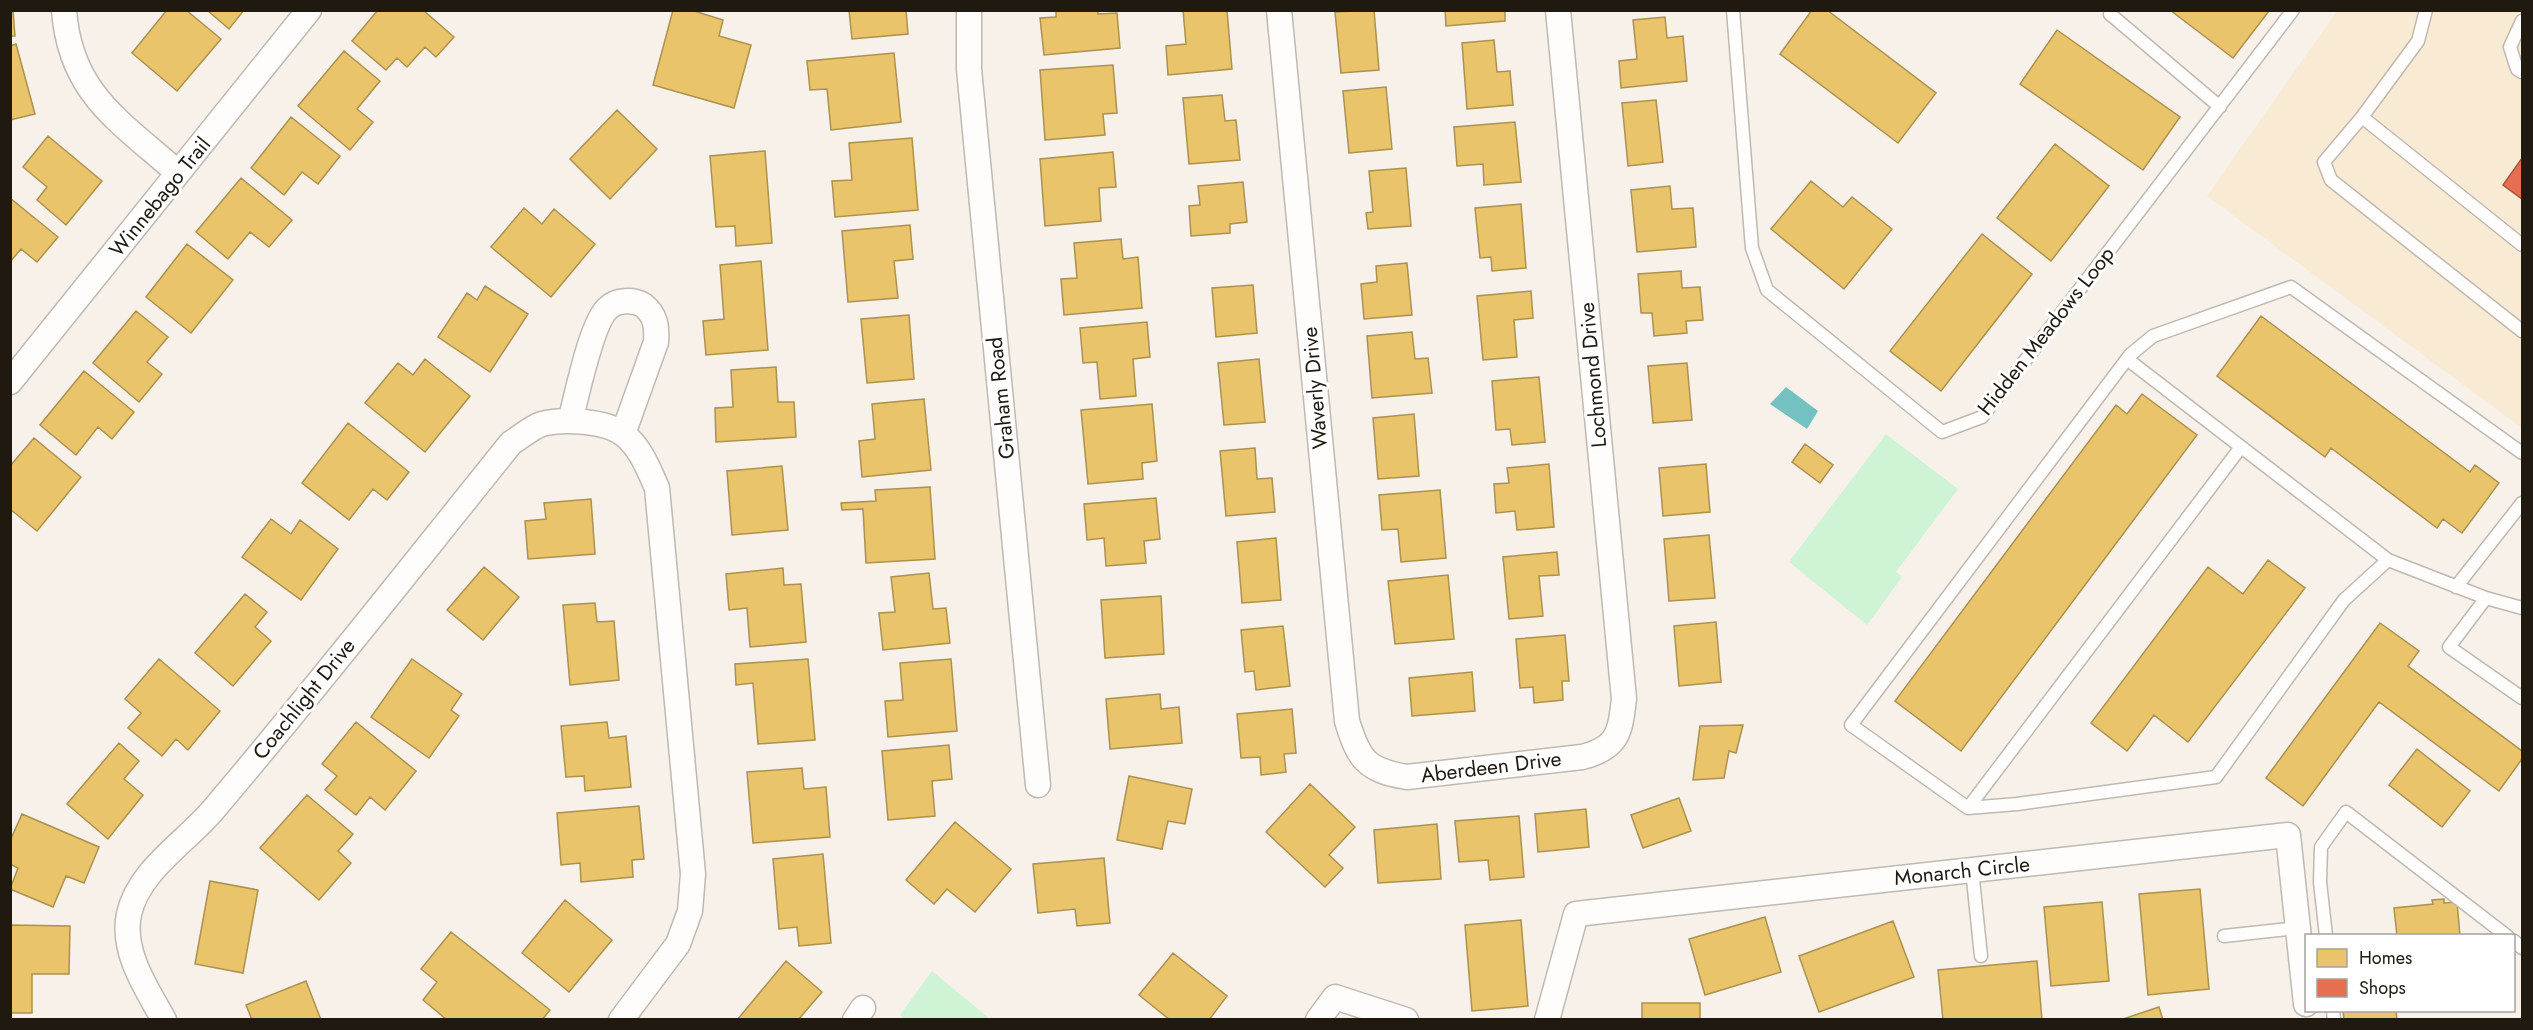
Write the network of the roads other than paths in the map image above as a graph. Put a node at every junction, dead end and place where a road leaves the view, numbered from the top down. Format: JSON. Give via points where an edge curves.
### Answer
{"nodes":[{"id":1,"x":64,"y":10,"type":"edge"},
{"id":2,"x":309,"y":10,"type":"edge"},
{"id":3,"x":969,"y":10,"type":"edge"},
{"id":4,"x":1279,"y":10,"type":"edge"},
{"id":5,"x":1558,"y":10,"type":"edge"},
{"id":6,"x":1733,"y":10,"type":"edge"},
{"id":7,"x":2293,"y":10,"type":"edge"},
{"id":8,"x":2426,"y":10,"type":"edge"},
{"id":9,"x":2110,"y":14,"type":"dead end"},
{"id":10,"x":2523,"y":21,"type":"edge"},
{"id":11,"x":2523,"y":72,"type":"edge"},
{"id":12,"x":2220,"y":107,"type":"junction"},
{"id":13,"x":2362,"y":117,"type":"junction"},
{"id":14,"x":178,"y":173,"type":"junction"},
{"id":15,"x":2523,"y":245,"type":"edge"},
{"id":16,"x":2523,"y":331,"type":"edge"},
{"id":17,"x":2127,"y":359,"type":"junction"},
{"id":18,"x":10,"y":382,"type":"edge"},
{"id":19,"x":570,"y":421,"type":"junction"},
{"id":20,"x":623,"y":434,"type":"junction"},
{"id":21,"x":2241,"y":447,"type":"junction"},
{"id":22,"x":2523,"y":453,"type":"edge"},
{"id":23,"x":2523,"y":503,"type":"edge"},
{"id":24,"x":2388,"y":560,"type":"junction"},
{"id":25,"x":2456,"y":587,"type":"junction"},
{"id":26,"x":2486,"y":598,"type":"junction"},
{"id":27,"x":2523,"y":608,"type":"edge"},
{"id":28,"x":2523,"y":698,"type":"edge"},
{"id":29,"x":1616,"y":739,"type":"joint"},
{"id":30,"x":1365,"y":762,"type":"joint"},
{"id":31,"x":1038,"y":785,"type":"dead end"},
{"id":32,"x":1968,"y":808,"type":"junction"},
{"id":33,"x":1972,"y":870,"type":"junction"},
{"id":34,"x":2298,"y":928,"type":"junction"},
{"id":35,"x":2326,"y":934,"type":"edge"},
{"id":36,"x":2504,"y":934,"type":"edge"},
{"id":37,"x":2224,"y":936,"type":"dead end"},
{"id":38,"x":1981,"y":956,"type":"dead end"},
{"id":39,"x":2305,"y":987,"type":"edge"},
{"id":40,"x":164,"y":1020,"type":"edge"},
{"id":41,"x":621,"y":1020,"type":"edge"},
{"id":42,"x":1318,"y":1020,"type":"edge"},
{"id":43,"x":1406,"y":1020,"type":"edge"},
{"id":44,"x":1547,"y":1020,"type":"edge"}],
"edges":[{"from":1,"to":14,"type":"street","via":[[65,31],[76,68],[96,100]]},
{"from":2,"to":14,"type":"street","name":"Winnebago Trail"},
{"from":3,"to":31,"type":"street","name":"Graham Road","via":[[970,81]]},
{"from":4,"to":30,"type":"street","name":"Waverly Drive","via":[[1347,721],[1354,745]]},
{"from":5,"to":29,"type":"street","name":"Lochmond Drive","via":[[1624,699]]},
{"from":6,"to":12,"type":"lane","name":"Hidden Meadows Loop","via":[[1752,248],[1767,290],[1942,432],[1982,417]]},
{"from":7,"to":12,"type":"lane","name":"Hidden Meadows Loop"},
{"from":8,"to":13,"type":"lane","via":[[2418,41]]},
{"from":9,"to":12,"type":"lane"},
{"from":10,"to":11,"type":"lane","via":[[2510,47],[2517,69]]},
{"from":13,"to":15,"type":"lane"},
{"from":13,"to":16,"type":"lane","via":[[2324,162],[2331,180]]},
{"from":14,"to":18,"type":"street","name":"Winnebago Trail"},
{"from":17,"to":21,"type":"lane"},
{"from":17,"to":22,"type":"lane","via":[[2153,336],[2291,287]]},
{"from":17,"to":32,"type":"lane","via":[[1851,725]]},
{"from":19,"to":20,"type":"street","name":"Coachlight Drive","via":[[598,423]]},
{"from":19,"to":20,"type":"street","via":[[597,324],[610,306],[623,301],[637,303],[654,318],[656,334]]},
{"from":19,"to":40,"type":"street","name":"Coachlight Drive","via":[[542,424],[511,444],[212,812],[140,885],[129,915],[129,945],[140,977]]},
{"from":20,"to":41,"type":"street","name":"Coachlight Drive","via":[[645,460],[657,488],[693,874],[690,911],[678,944]]},
{"from":21,"to":24,"type":"lane"},
{"from":21,"to":32,"type":"lane"},
{"from":23,"to":25,"type":"lane"},
{"from":24,"to":25,"type":"lane"},
{"from":24,"to":32,"type":"lane","via":[[2344,600],[2216,777]]},
{"from":25,"to":26,"type":"lane"},
{"from":26,"to":27,"type":"lane"},
{"from":26,"to":28,"type":"lane","via":[[2449,648]]},
{"from":29,"to":30,"type":"street","name":"Aberdeen Drive","via":[[1601,752],[1582,757],[1407,777],[1381,772]]},
{"from":33,"to":34,"type":"street","name":"Monarch Circle","via":[[2288,835]]},
{"from":33,"to":38,"type":"lane"},
{"from":33,"to":44,"type":"street","name":"Monarch Circle","via":[[1576,914]]},
{"from":34,"to":37,"type":"lane"},
{"from":34,"to":39,"type":"street","name":"Monarch Circle"},
{"from":35,"to":36,"type":"lane","via":[[2321,847],[2346,812]]},
{"from":42,"to":43,"type":"street","via":[[1335,997]]}]}
